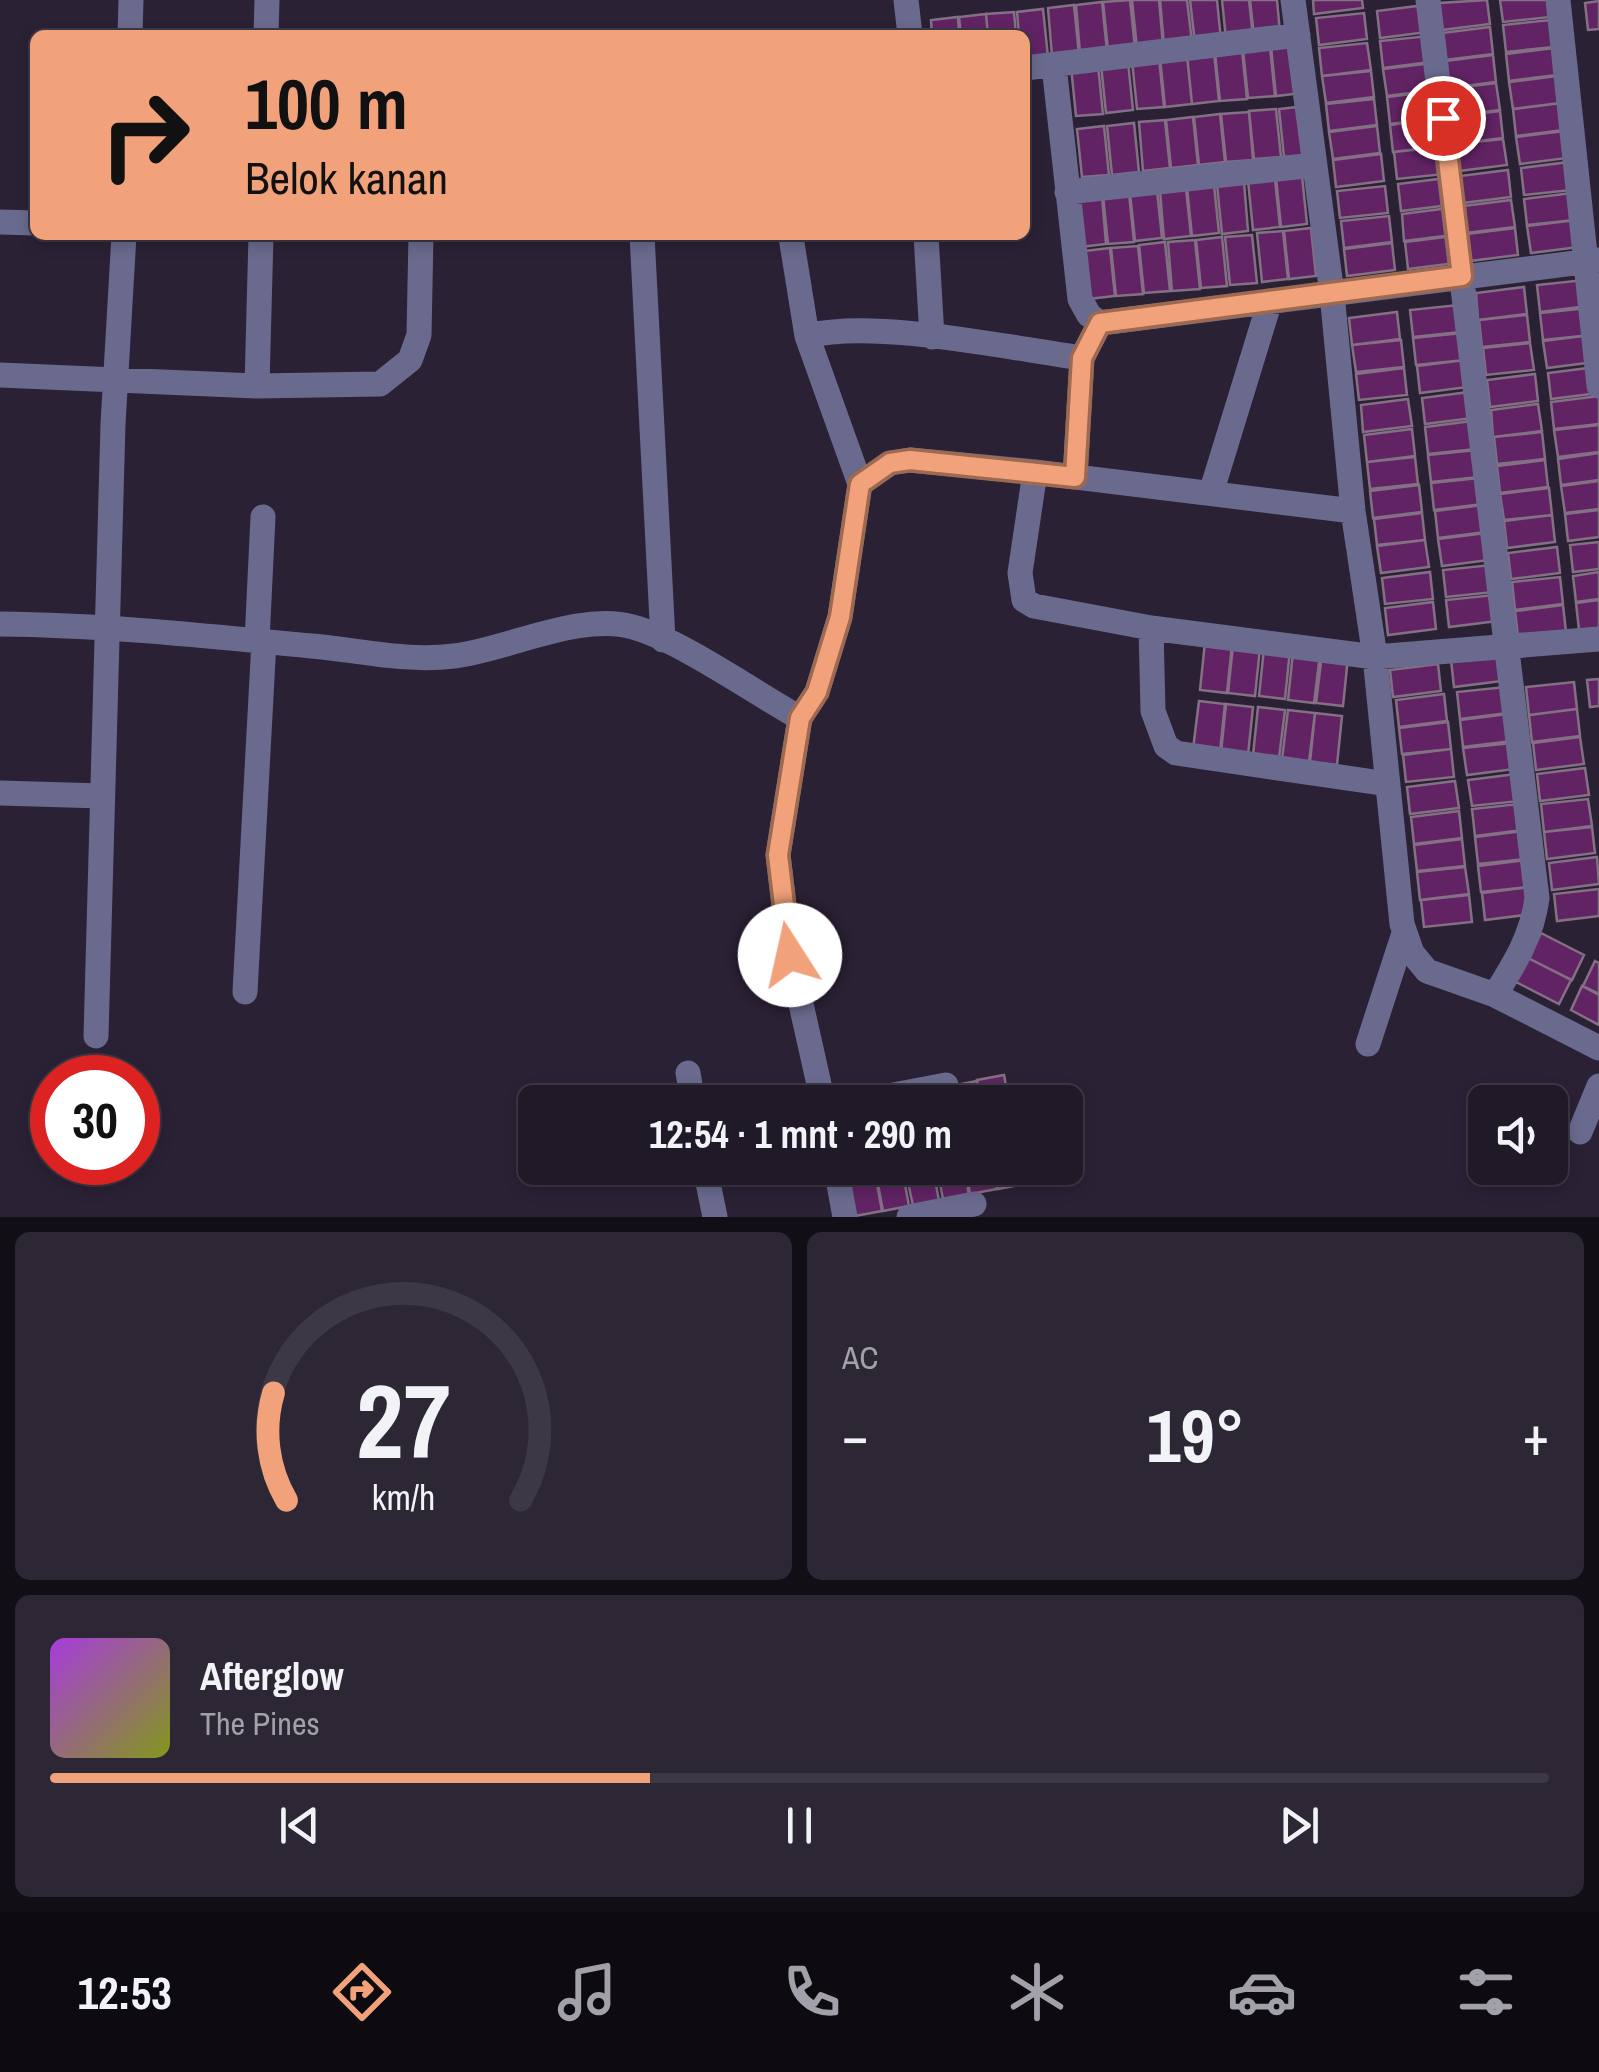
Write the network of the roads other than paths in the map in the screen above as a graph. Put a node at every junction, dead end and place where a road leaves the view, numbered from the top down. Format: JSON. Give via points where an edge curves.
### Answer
{"nodes":[{"id":1,"x":132,"y":0,"type":"edge"},
{"id":2,"x":266,"y":0,"type":"edge"},
{"id":3,"x":906,"y":0,"type":"edge"},
{"id":4,"x":1293,"y":0,"type":"edge"},
{"id":5,"x":1428,"y":0,"type":"edge"},
{"id":6,"x":1558,"y":0,"type":"edge"},
{"id":7,"x":130,"y":30,"type":"edge"},
{"id":8,"x":266,"y":30,"type":"edge"},
{"id":9,"x":909,"y":30,"type":"edge"},
{"id":10,"x":1298,"y":35,"type":"junction"},
{"id":11,"x":1054,"y":66,"type":"junction"},
{"id":12,"x":1030,"y":68,"type":"edge"},
{"id":13,"x":1314,"y":165,"type":"junction"},
{"id":14,"x":1067,"y":192,"type":"junction"},
{"id":15,"x":0,"y":222,"type":"edge"},
{"id":16,"x":30,"y":223,"type":"edge"},
{"id":17,"x":124,"y":240,"type":"edge"},
{"id":18,"x":261,"y":240,"type":"edge"},
{"id":19,"x":421,"y":240,"type":"edge"},
{"id":20,"x":642,"y":240,"type":"edge"},
{"id":21,"x":791,"y":240,"type":"edge"},
{"id":22,"x":926,"y":240,"type":"edge"},
{"id":23,"x":1591,"y":261,"type":"edge"},
{"id":24,"x":1462,"y":276,"type":"junction"},
{"id":25,"x":1332,"y":294,"type":"junction"},
{"id":26,"x":1270,"y":301,"type":"junction"},
{"id":27,"x":1100,"y":323,"type":"junction"},
{"id":28,"x":807,"y":336,"type":"junction"},
{"id":29,"x":932,"y":337,"type":"junction"},
{"id":30,"x":1082,"y":358,"type":"junction"},
{"id":31,"x":0,"y":375,"type":"edge"},
{"id":32,"x":116,"y":378,"type":"junction"},
{"id":33,"x":257,"y":386,"type":"junction"},
{"id":34,"x":1599,"y":386,"type":"edge"},
{"id":35,"x":1035,"y":472,"type":"junction"},
{"id":36,"x":1075,"y":477,"type":"junction"},
{"id":37,"x":860,"y":484,"type":"junction"},
{"id":38,"x":1211,"y":493,"type":"junction"},
{"id":39,"x":1353,"y":511,"type":"junction"},
{"id":40,"x":263,"y":517,"type":"dead end"},
{"id":41,"x":0,"y":624,"type":"edge"},
{"id":42,"x":108,"y":626,"type":"junction"},
{"id":43,"x":1151,"y":628,"type":"junction"},
{"id":44,"x":1599,"y":639,"type":"edge"},
{"id":45,"x":662,"y":640,"type":"junction"},
{"id":46,"x":260,"y":641,"type":"junction"},
{"id":47,"x":1505,"y":648,"type":"junction"},
{"id":48,"x":1375,"y":657,"type":"junction"},
{"id":49,"x":800,"y":718,"type":"junction"},
{"id":50,"x":1388,"y":784,"type":"junction"},
{"id":51,"x":0,"y":793,"type":"edge"},
{"id":52,"x":102,"y":796,"type":"junction"},
{"id":53,"x":1404,"y":933,"type":"junction"},
{"id":54,"x":245,"y":992,"type":"dead end"},
{"id":55,"x":1495,"y":995,"type":"junction"},
{"id":56,"x":96,"y":1036,"type":"dead end"},
{"id":57,"x":1368,"y":1044,"type":"dead end"},
{"id":58,"x":1599,"y":1048,"type":"edge"},
{"id":59,"x":688,"y":1073,"type":"dead end"},
{"id":60,"x":690,"y":1085,"type":"edge"},
{"id":61,"x":819,"y":1085,"type":"edge"},
{"id":62,"x":1599,"y":1086,"type":"edge"},
{"id":63,"x":1580,"y":1132,"type":"dead end"},
{"id":64,"x":708,"y":1185,"type":"edge"},
{"id":65,"x":839,"y":1185,"type":"edge"},
{"id":66,"x":974,"y":1204,"type":"dead end"},
{"id":67,"x":714,"y":1217,"type":"edge"},
{"id":68,"x":846,"y":1217,"type":"edge"},
{"id":69,"x":909,"y":1217,"type":"edge"}],
"edges":[{"from":1,"to":7,"type":"street"},
{"from":2,"to":8,"type":"street"},
{"from":3,"to":9,"type":"street"},
{"from":4,"to":10,"type":"street"},
{"from":5,"to":24,"type":"street"},
{"from":6,"to":23,"type":"street"},
{"from":10,"to":11,"type":"street"},
{"from":10,"to":13,"type":"street"},
{"from":11,"to":12,"type":"street"},
{"from":11,"to":14,"type":"street"},
{"from":13,"to":14,"type":"street"},
{"from":13,"to":25,"type":"street"},
{"from":14,"to":27,"type":"street","via":[[1080,299]]},
{"from":15,"to":16,"type":"street"},
{"from":17,"to":32,"type":"street"},
{"from":18,"to":33,"type":"street"},
{"from":19,"to":33,"type":"street","via":[[419,336],[396,374],[380,384]]},
{"from":20,"to":45,"type":"street"},
{"from":21,"to":28,"type":"street"},
{"from":22,"to":29,"type":"street"},
{"from":23,"to":24,"type":"street"},
{"from":23,"to":34,"type":"street"},
{"from":24,"to":25,"type":"street"},
{"from":24,"to":47,"type":"street"},
{"from":25,"to":26,"type":"street"},
{"from":25,"to":39,"type":"street"},
{"from":26,"to":27,"type":"street"},
{"from":26,"to":38,"type":"street"},
{"from":27,"to":30,"type":"street"},
{"from":28,"to":29,"type":"street","via":[[847,330]]},
{"from":28,"to":37,"type":"street"},
{"from":29,"to":30,"type":"street"},
{"from":30,"to":36,"type":"street"},
{"from":31,"to":32,"type":"street"},
{"from":32,"to":33,"type":"street"},
{"from":32,"to":42,"type":"street"},
{"from":35,"to":36,"type":"street"},
{"from":35,"to":37,"type":"street","via":[[910,460],[890,463]]},
{"from":35,"to":43,"type":"street","via":[[1020,573],[1024,600]]},
{"from":36,"to":38,"type":"street"},
{"from":37,"to":49,"type":"street","via":[[840,617],[817,692]]},
{"from":38,"to":39,"type":"street"},
{"from":39,"to":48,"type":"street"},
{"from":40,"to":46,"type":"street"},
{"from":41,"to":42,"type":"street"},
{"from":42,"to":46,"type":"street"},
{"from":42,"to":52,"type":"street"},
{"from":43,"to":48,"type":"street"},
{"from":43,"to":50,"type":"street","via":[[1153,711],[1166,746]]},
{"from":44,"to":47,"type":"street"},
{"from":45,"to":46,"type":"street","via":[[634,628],[585,625],[467,654],[402,660]]},
{"from":45,"to":49,"type":"street"},
{"from":46,"to":54,"type":"street"},
{"from":47,"to":48,"type":"street"},
{"from":47,"to":55,"type":"street","via":[[1537,898],[1523,951]]},
{"from":48,"to":50,"type":"street"},
{"from":49,"to":61,"type":"street","via":[[778,855],[790,955]]},
{"from":50,"to":53,"type":"street"},
{"from":51,"to":52,"type":"street"},
{"from":52,"to":56,"type":"street"},
{"from":53,"to":55,"type":"street","via":[[1427,970]]},
{"from":53,"to":57,"type":"street"},
{"from":55,"to":58,"type":"street"},
{"from":59,"to":60,"type":"street"},
{"from":62,"to":63,"type":"street"},
{"from":64,"to":67,"type":"street"},
{"from":65,"to":68,"type":"street"},
{"from":66,"to":69,"type":"street"}]}
